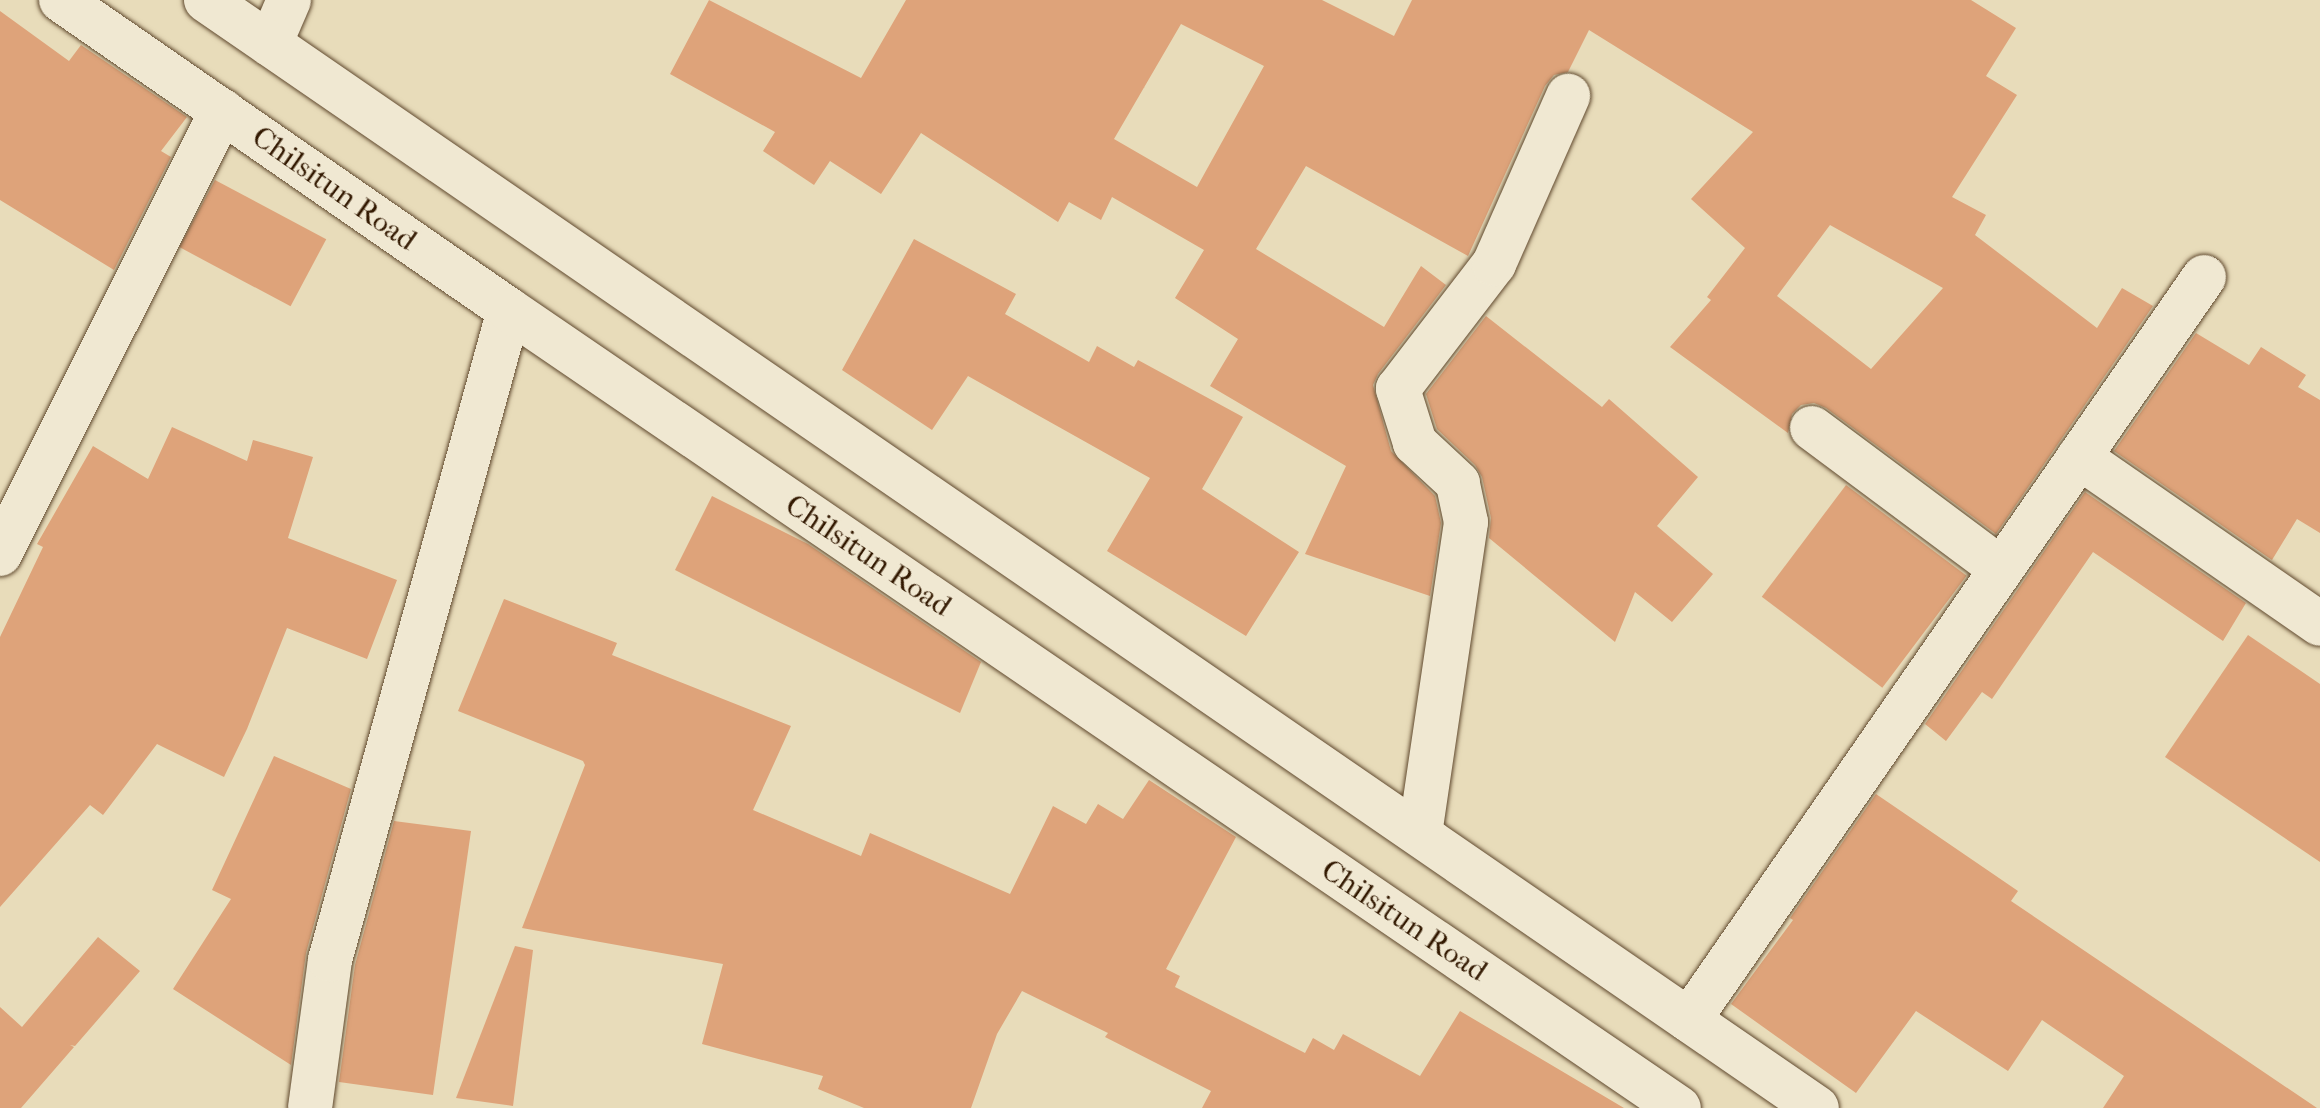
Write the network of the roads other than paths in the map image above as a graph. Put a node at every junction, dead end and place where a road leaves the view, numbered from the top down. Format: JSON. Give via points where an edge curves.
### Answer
{"nodes":[{"id":1,"x":61,"y":0,"type":"edge"},
{"id":2,"x":206,"y":0,"type":"edge"},
{"id":3,"x":289,"y":0,"type":"edge"},
{"id":4,"x":270,"y":44,"type":"junction"},
{"id":5,"x":1568,"y":96,"type":"dead end"},
{"id":6,"x":222,"y":110,"type":"junction"},
{"id":7,"x":2204,"y":277,"type":"dead end"},
{"id":8,"x":509,"y":310,"type":"junction"},
{"id":9,"x":1812,"y":428,"type":"dead end"},
{"id":10,"x":2079,"y":457,"type":"junction"},
{"id":11,"x":0,"y":554,"type":"edge"},
{"id":12,"x":2001,"y":569,"type":"junction"},
{"id":13,"x":2320,"y":624,"type":"edge"},
{"id":14,"x":1420,"y":834,"type":"junction"},
{"id":15,"x":1689,"y":1020,"type":"junction"},
{"id":16,"x":310,"y":1108,"type":"edge"},
{"id":17,"x":1679,"y":1108,"type":"edge"},
{"id":18,"x":1817,"y":1108,"type":"edge"}],
"edges":[{"from":1,"to":6,"type":"main road","name":"Chilsitun Road"},
{"from":2,"to":4,"type":"main road"},
{"from":3,"to":4,"type":"main road"},
{"from":4,"to":14,"type":"main road"},
{"from":5,"to":14,"type":"main road","via":[[1494,264],[1398,389],[1415,443],[1458,483],[1466,522]]},
{"from":6,"to":8,"type":"main road","name":"Chilsitun Road"},
{"from":6,"to":11,"type":"main road"},
{"from":7,"to":10,"type":"main road"},
{"from":8,"to":16,"type":"main road","via":[[330,960]]},
{"from":8,"to":17,"type":"main road","name":"Chilsitun Road"},
{"from":9,"to":12,"type":"main road"},
{"from":10,"to":12,"type":"main road"},
{"from":10,"to":13,"type":"main road"},
{"from":12,"to":15,"type":"main road"},
{"from":14,"to":15,"type":"main road"},
{"from":15,"to":18,"type":"main road"}]}
